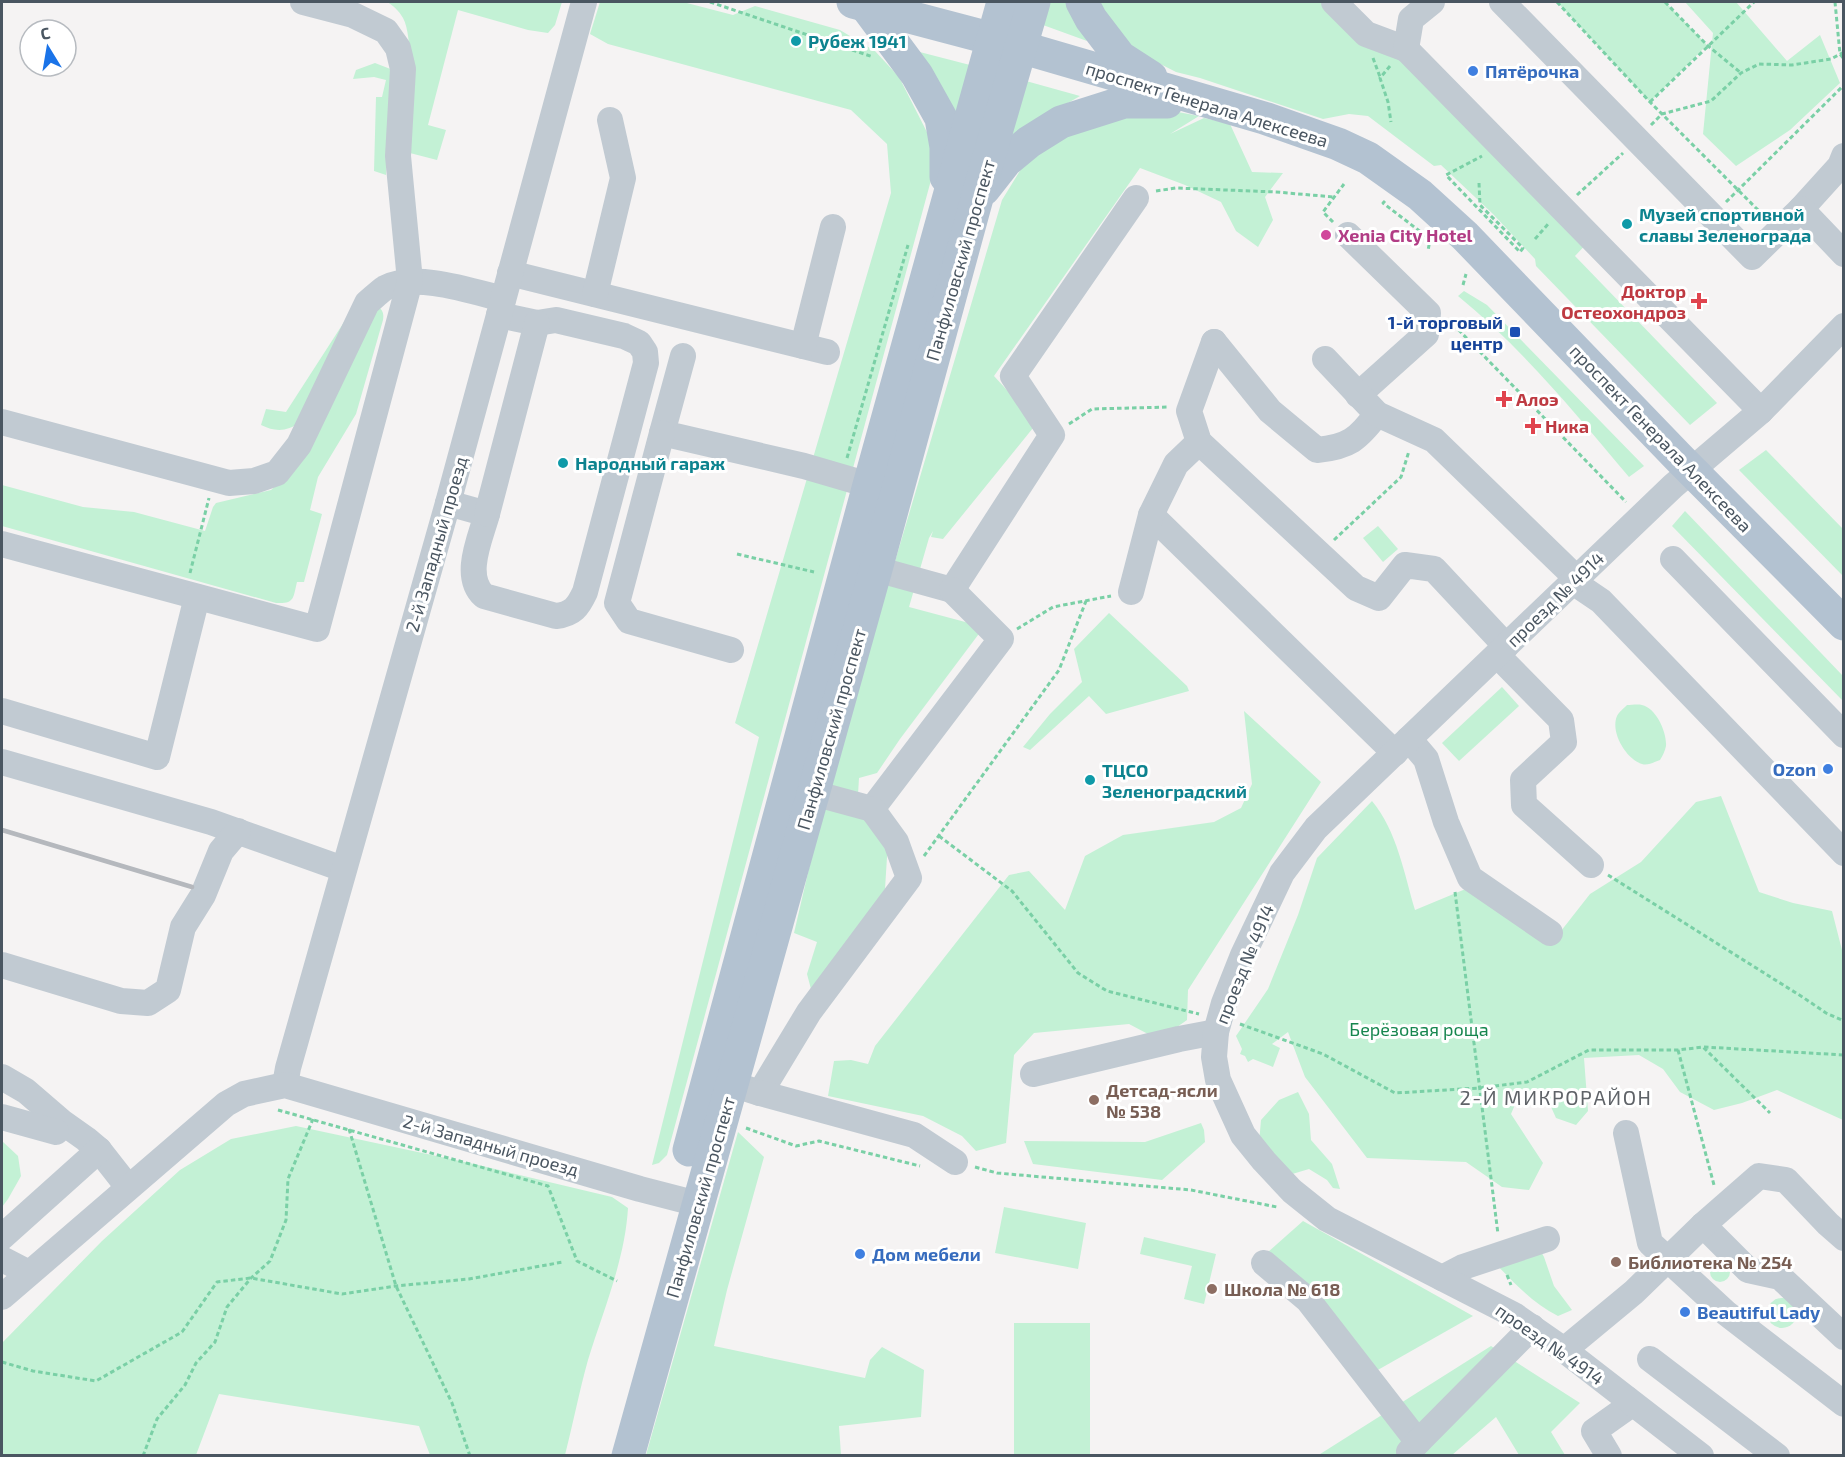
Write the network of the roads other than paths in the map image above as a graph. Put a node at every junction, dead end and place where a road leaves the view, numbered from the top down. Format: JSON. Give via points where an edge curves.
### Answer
{"nodes":[{"id":1,"x":303,"y":2,"type":"edge"},
{"id":2,"x":584,"y":2,"type":"edge"},
{"id":3,"x":1003,"y":2,"type":"edge"},
{"id":4,"x":1034,"y":2,"type":"edge"},
{"id":5,"x":1082,"y":2,"type":"edge"},
{"id":6,"x":1334,"y":2,"type":"edge"},
{"id":7,"x":1432,"y":2,"type":"edge"},
{"id":8,"x":1502,"y":2,"type":"edge"},
{"id":9,"x":868,"y":3,"type":"edge"},
{"id":10,"x":1007,"y":44,"type":"junction"},
{"id":11,"x":1406,"y":49,"type":"junction"},
{"id":12,"x":1204,"y":102,"type":"junction"},
{"id":13,"x":610,"y":120,"type":"dead end"},
{"id":14,"x":1844,"y":156,"type":"edge"},
{"id":15,"x":976,"y":198,"type":"junction"},
{"id":16,"x":1136,"y":198,"type":"road end"},
{"id":17,"x":1801,"y":209,"type":"junction"},
{"id":18,"x":833,"y":227,"type":"dead end"},
{"id":19,"x":1348,"y":235,"type":"road end"},
{"id":20,"x":1844,"y":254,"type":"edge"},
{"id":21,"x":930,"y":270,"type":"junction"},
{"id":22,"x":510,"y":273,"type":"junction"},
{"id":23,"x":410,"y":281,"type":"junction"},
{"id":24,"x":595,"y":294,"type":"junction"},
{"id":25,"x":501,"y":307,"type":"junction"},
{"id":26,"x":537,"y":323,"type":"junction"},
{"id":27,"x":1844,"y":326,"type":"edge"},
{"id":28,"x":683,"y":356,"type":"dead end"},
{"id":29,"x":1325,"y":358,"type":"dead end"},
{"id":30,"x":1358,"y":395,"type":"junction"},
{"id":31,"x":1761,"y":411,"type":"junction"},
{"id":32,"x":1377,"y":414,"type":"junction"},
{"id":33,"x":2,"y":422,"type":"edge"},
{"id":34,"x":662,"y":433,"type":"junction"},
{"id":35,"x":1199,"y":442,"type":"junction"},
{"id":36,"x":1692,"y":470,"type":"junction"},
{"id":37,"x":856,"y":481,"type":"junction"},
{"id":38,"x":448,"y":503,"type":"junction"},
{"id":39,"x":487,"y":514,"type":"junction"},
{"id":40,"x":1151,"y":515,"type":"junction"},
{"id":41,"x":2,"y":544,"type":"edge"},
{"id":42,"x":1673,"y":559,"type":"dead end"},
{"id":43,"x":876,"y":569,"type":"junction"},
{"id":44,"x":1573,"y":582,"type":"junction"},
{"id":45,"x":952,"y":590,"type":"junction"},
{"id":46,"x":1131,"y":592,"type":"road end"},
{"id":47,"x":191,"y":595,"type":"junction"},
{"id":48,"x":1844,"y":624,"type":"edge"},
{"id":49,"x":731,"y":650,"type":"dead end"},
{"id":50,"x":1502,"y":650,"type":"junction"},
{"id":51,"x":2,"y":711,"type":"edge"},
{"id":52,"x":1844,"y":735,"type":"edge"},
{"id":53,"x":1402,"y":746,"type":"junction"},
{"id":54,"x":2,"y":762,"type":"edge"},
{"id":55,"x":813,"y":793,"type":"junction"},
{"id":56,"x":872,"y":809,"type":"junction"},
{"id":57,"x":238,"y":831,"type":"junction"},
{"id":58,"x":1844,"y":853,"type":"edge"},
{"id":59,"x":1591,"y":864,"type":"road end"},
{"id":60,"x":343,"y":868,"type":"junction"},
{"id":61,"x":1550,"y":933,"type":"dead end"},
{"id":62,"x":2,"y":965,"type":"edge"},
{"id":63,"x":1218,"y":1024,"type":"junction"},
{"id":64,"x":1033,"y":1074,"type":"dead end"},
{"id":65,"x":2,"y":1077,"type":"edge"},
{"id":66,"x":285,"y":1085,"type":"junction"},
{"id":67,"x":746,"y":1088,"type":"junction"},
{"id":68,"x":2,"y":1117,"type":"edge"},
{"id":69,"x":56,"y":1132,"type":"dead end"},
{"id":70,"x":1626,"y":1133,"type":"dead end"},
{"id":71,"x":99,"y":1150,"type":"junction"},
{"id":72,"x":955,"y":1162,"type":"road end"},
{"id":73,"x":128,"y":1187,"type":"junction"},
{"id":74,"x":687,"y":1201,"type":"junction"},
{"id":75,"x":1838,"y":1224,"type":"edge"},
{"id":76,"x":1703,"y":1225,"type":"junction"},
{"id":77,"x":2,"y":1237,"type":"edge"},
{"id":78,"x":1547,"y":1239,"type":"dead end"},
{"id":79,"x":2,"y":1259,"type":"edge"},
{"id":80,"x":1668,"y":1259,"type":"junction"},
{"id":81,"x":1264,"y":1263,"type":"dead end"},
{"id":82,"x":29,"y":1273,"type":"junction"},
{"id":83,"x":1442,"y":1278,"type":"junction"},
{"id":84,"x":2,"y":1297,"type":"edge"},
{"id":85,"x":1532,"y":1328,"type":"junction"},
{"id":86,"x":1844,"y":1336,"type":"edge"},
{"id":87,"x":1564,"y":1350,"type":"junction"},
{"id":88,"x":1650,"y":1359,"type":"dead end"},
{"id":89,"x":1627,"y":1399,"type":"junction"},
{"id":90,"x":1844,"y":1404,"type":"edge"},
{"id":91,"x":1415,"y":1448,"type":"edge"},
{"id":92,"x":604,"y":1455,"type":"edge"},
{"id":93,"x":628,"y":1455,"type":"edge"},
{"id":94,"x":1609,"y":1455,"type":"edge"},
{"id":95,"x":1701,"y":1455,"type":"edge"},
{"id":96,"x":1777,"y":1455,"type":"edge"}],
"edges":[{"from":1,"to":23,"type":"street","via":[[353,15],[386,31],[398,48],[403,69],[398,156]]},
{"from":2,"to":22,"type":"street","name":"2-й Западный проезд"},
{"from":3,"to":10,"type":"main road","name":"Панфиловский проспект"},
{"from":4,"to":10,"type":"main road","name":"Панфиловский проспект"},
{"from":5,"to":12,"type":"main road","via":[[1120,57],[1153,79]]},
{"from":6,"to":11,"type":"street","via":[[1366,34]]},
{"from":7,"to":11,"type":"street","via":[[1412,20]]},
{"from":8,"to":17,"type":"street","via":[[1752,257]]},
{"from":9,"to":10,"type":"main road","name":"проспект Генерала Алексеева"},
{"from":9,"to":21,"type":"main road","via":[[941,118],[946,179]]},
{"from":10,"to":12,"type":"main road","name":"проспект Генерала Алексеева"},
{"from":10,"to":15,"type":"main road","name":"Панфиловский проспект"},
{"from":10,"to":21,"type":"main road","name":"Панфиловский проспект"},
{"from":11,"to":31,"type":"street"},
{"from":12,"to":15,"type":"main road","via":[[1124,102],[1061,122],[1006,161]]},
{"from":12,"to":36,"type":"main road","name":"проспект Генерала Алексеева","via":[[1338,144],[1368,158],[1420,195],[1465,236]]},
{"from":13,"to":24,"type":"street","via":[[623,178]]},
{"from":14,"to":17,"type":"street"},
{"from":15,"to":43,"type":"main road","name":"Панфиловский проспект"},
{"from":16,"to":45,"type":"street","via":[[1013,376],[1052,435]]},
{"from":17,"to":20,"type":"street"},
{"from":18,"to":24,"type":"street","via":[[815,349]]},
{"from":19,"to":30,"type":"street","via":[[1428,313],[1426,334]]},
{"from":21,"to":37,"type":"main road","name":"Панфиловский проспект"},
{"from":22,"to":24,"type":"street"},
{"from":22,"to":25,"type":"street","name":"2-й Западный проезд"},
{"from":23,"to":25,"type":"street","via":[[455,288]]},
{"from":23,"to":33,"type":"street","via":[[385,288],[367,303],[299,445],[277,472],[254,481],[229,483]]},
{"from":23,"to":47,"type":"street","via":[[316,629]]},
{"from":25,"to":26,"type":"street"},
{"from":25,"to":38,"type":"street","name":"2-й Западный проезд"},
{"from":26,"to":39,"type":"street"},
{"from":26,"to":39,"type":"street","via":[[556,320],[624,336],[639,343],[645,352],[646,363],[585,592],[577,608],[568,615],[556,616],[484,596],[477,590],[473,570]]},
{"from":27,"to":31,"type":"street","name":"проезд № 4914"},
{"from":28,"to":34,"type":"street"},
{"from":29,"to":30,"type":"street"},
{"from":30,"to":32,"type":"street"},
{"from":31,"to":36,"type":"street","name":"проезд № 4914"},
{"from":32,"to":35,"type":"street","via":[[1361,435],[1338,448],[1317,450],[1270,411],[1214,342],[1189,411]]},
{"from":32,"to":44,"type":"street","via":[[1434,440],[1569,571]]},
{"from":34,"to":37,"type":"street"},
{"from":34,"to":49,"type":"street","via":[[617,603],[629,621]]},
{"from":35,"to":40,"type":"street","via":[[1176,464]]},
{"from":35,"to":50,"type":"street","via":[[1356,588],[1379,598],[1405,565],[1434,569]]},
{"from":36,"to":44,"type":"street","name":"проезд № 4914"},
{"from":36,"to":48,"type":"main road","name":"проспект Генерала Алексеева"},
{"from":37,"to":74,"type":"main road","name":"Панфиловский проспект"},
{"from":38,"to":39,"type":"street"},
{"from":38,"to":60,"type":"street","name":"2-й Западный проезд"},
{"from":40,"to":46,"type":"street"},
{"from":40,"to":53,"type":"street"},
{"from":41,"to":47,"type":"street"},
{"from":42,"to":52,"type":"street"},
{"from":43,"to":45,"type":"street"},
{"from":43,"to":55,"type":"main road","name":"Панфиловский проспект"},
{"from":44,"to":50,"type":"street","name":"проезд № 4914"},
{"from":44,"to":58,"type":"street","via":[[1601,601]]},
{"from":45,"to":56,"type":"street","via":[[1001,639]]},
{"from":47,"to":51,"type":"street","via":[[158,757]]},
{"from":50,"to":53,"type":"street","name":"проезд № 4914"},
{"from":50,"to":59,"type":"street","via":[[1561,720],[1564,742],[1523,780],[1524,805]]},
{"from":53,"to":61,"type":"street","via":[[1426,759],[1446,822],[1470,878]]},
{"from":53,"to":63,"type":"street","name":"проезд № 4914","via":[[1316,828],[1282,873],[1243,955]]},
{"from":54,"to":57,"type":"street"},
{"from":55,"to":56,"type":"street"},
{"from":55,"to":67,"type":"main road","name":"Панфиловский проспект"},
{"from":56,"to":67,"type":"street","via":[[896,842],[909,878],[809,1012]]},
{"from":57,"to":60,"type":"street"},
{"from":57,"to":62,"type":"street","via":[[221,851],[203,895],[183,927],[168,990],[148,1003],[121,1001]]},
{"from":60,"to":66,"type":"street","name":"2-й Западный проезд"},
{"from":63,"to":64,"type":"street","via":[[1179,1039]]},
{"from":63,"to":83,"type":"street","name":"проезд № 4914","via":[[1214,1057],[1218,1080],[1243,1135],[1264,1161],[1292,1191],[1327,1219]]},
{"from":65,"to":71,"type":"street","via":[[26,1091]]},
{"from":66,"to":73,"type":"street","via":[[244,1095],[226,1104]]},
{"from":66,"to":74,"type":"street","name":"2-й Западный проезд"},
{"from":67,"to":72,"type":"street","via":[[914,1135]]},
{"from":67,"to":74,"type":"main road","name":"Панфиловский проспект"},
{"from":68,"to":69,"type":"street"},
{"from":70,"to":80,"type":"street","via":[[1650,1243]]},
{"from":71,"to":73,"type":"street"},
{"from":71,"to":77,"type":"street"},
{"from":73,"to":82,"type":"street"},
{"from":74,"to":92,"type":"main road","name":"Панфиловский проспект"},
{"from":74,"to":93,"type":"main road","name":"Панфиловский проспект"},
{"from":75,"to":76,"type":"street","via":[[1786,1180],[1760,1176]]},
{"from":76,"to":80,"type":"street"},
{"from":76,"to":86,"type":"street","via":[[1748,1270],[1780,1277]]},
{"from":78,"to":83,"type":"street"},
{"from":79,"to":82,"type":"street"},
{"from":80,"to":87,"type":"street"},
{"from":80,"to":90,"type":"street","via":[[1726,1312]]},
{"from":81,"to":91,"type":"street","via":[[1308,1299]]},
{"from":82,"to":84,"type":"street"},
{"from":83,"to":85,"type":"street","name":"проезд № 4914"},
{"from":85,"to":87,"type":"street","name":"проезд № 4914"},
{"from":85,"to":91,"type":"street"},
{"from":87,"to":89,"type":"street","name":"проезд № 4914"},
{"from":88,"to":96,"type":"street"},
{"from":89,"to":94,"type":"street","via":[[1625,1409],[1594,1431]]},
{"from":89,"to":95,"type":"street","name":"проезд № 4914"}]}
